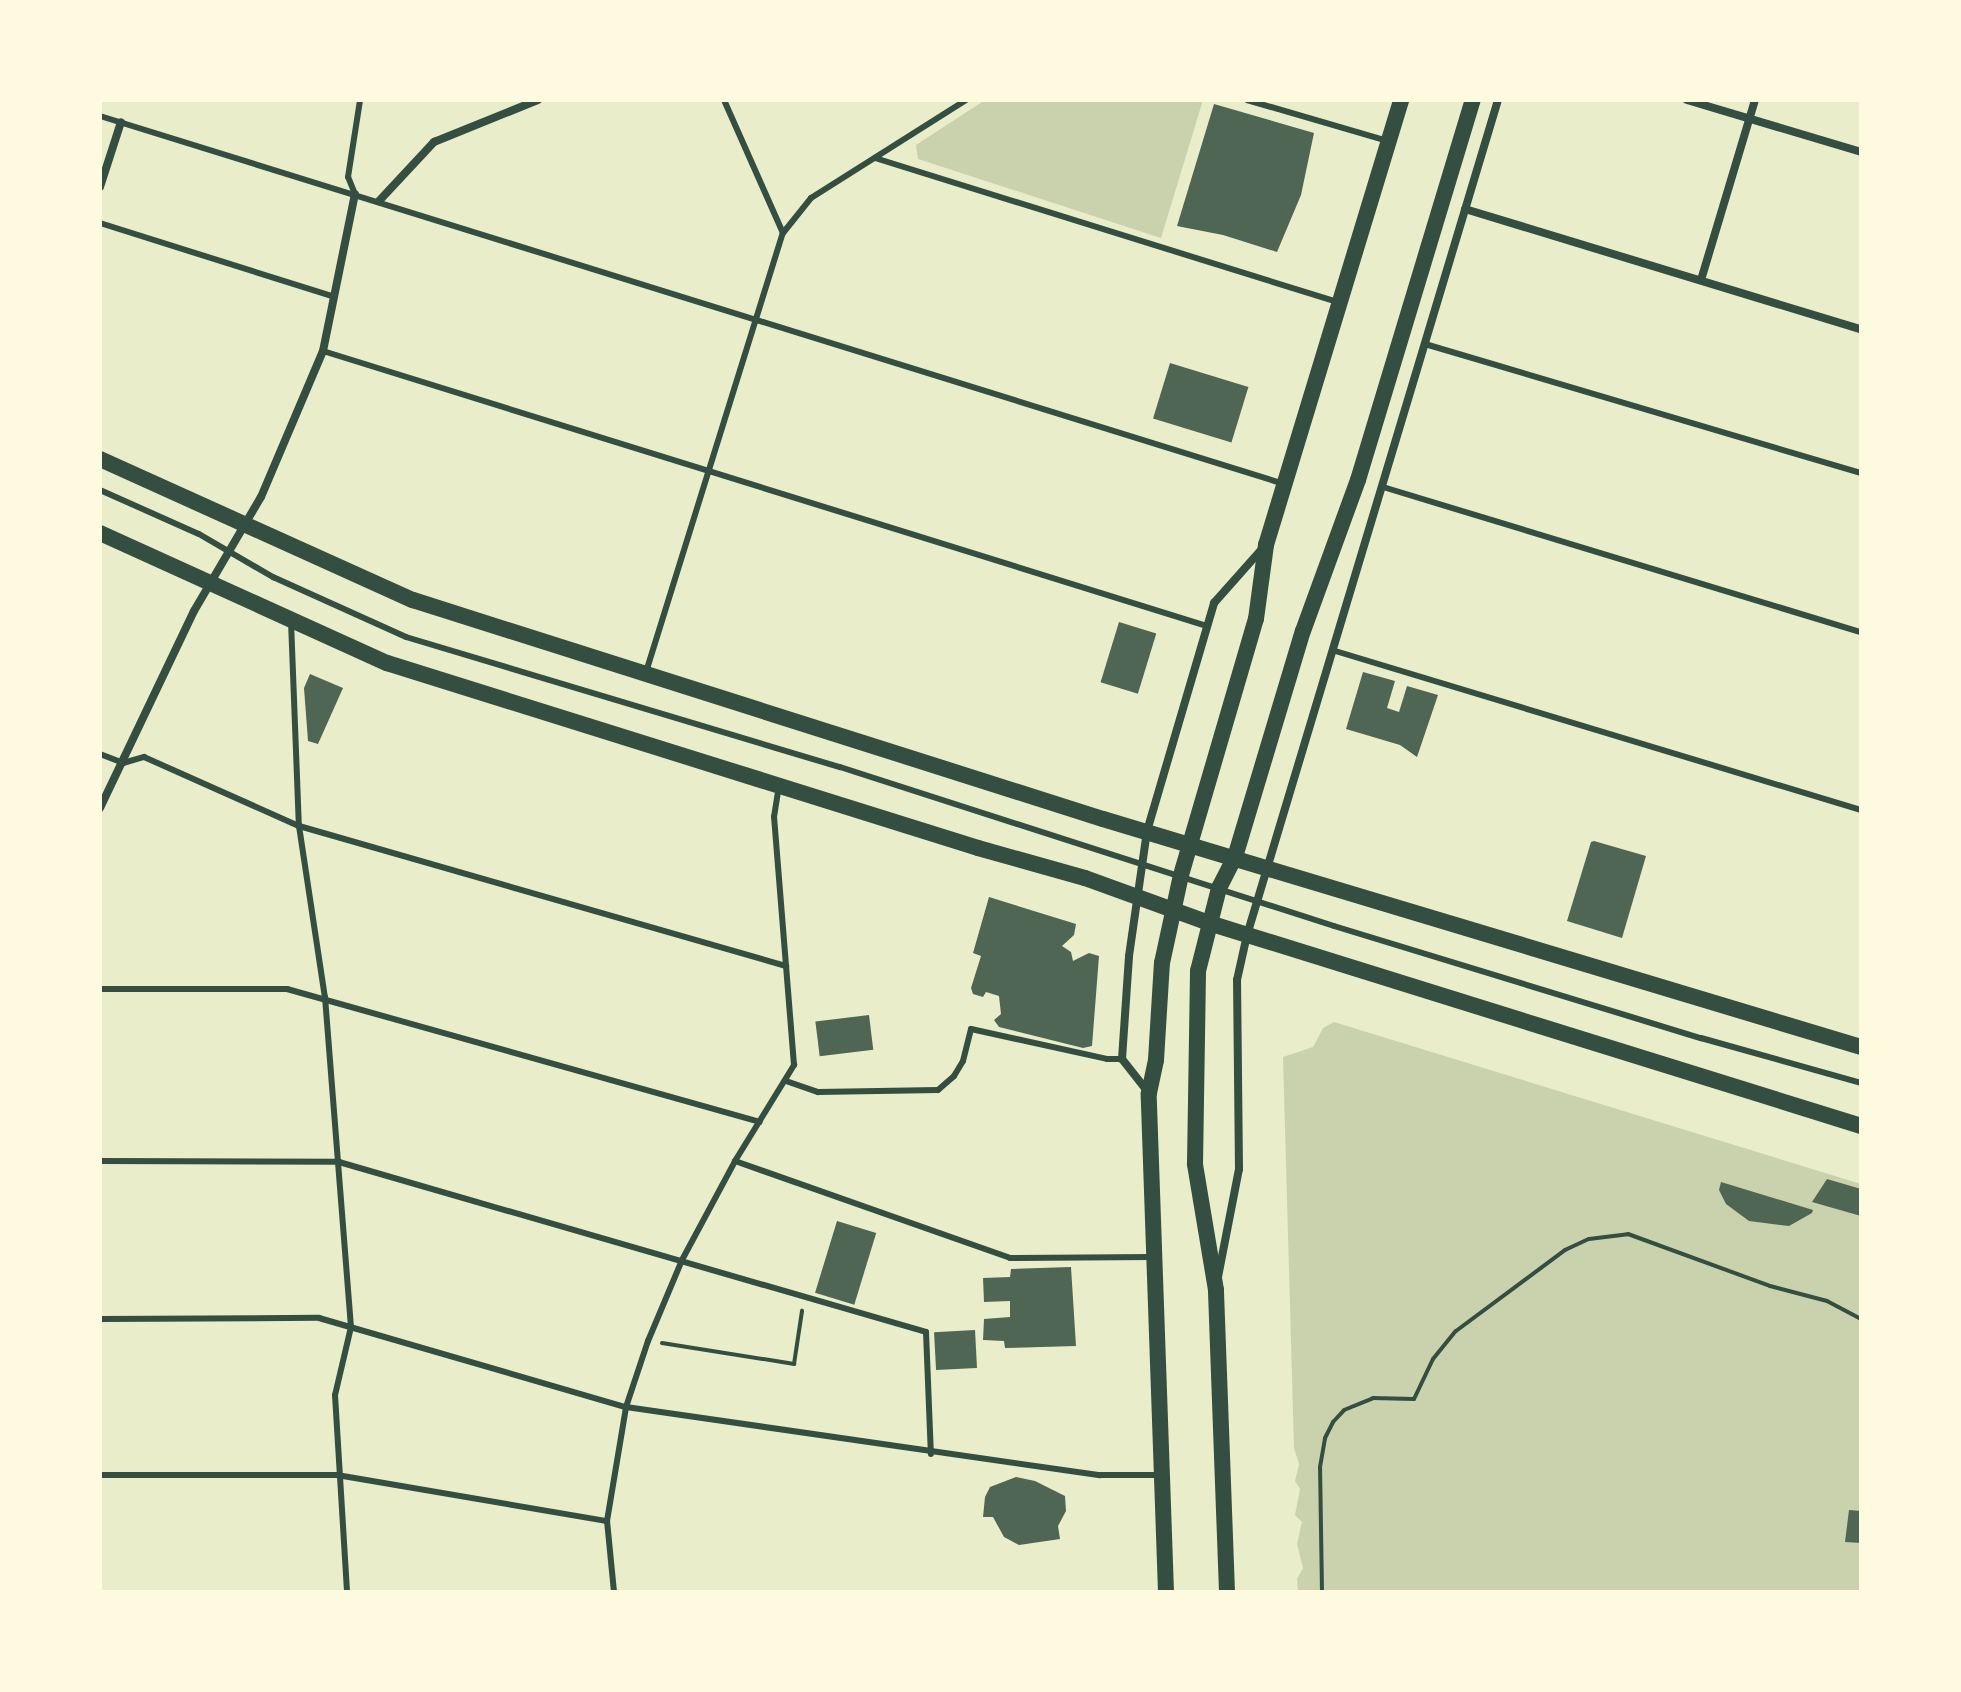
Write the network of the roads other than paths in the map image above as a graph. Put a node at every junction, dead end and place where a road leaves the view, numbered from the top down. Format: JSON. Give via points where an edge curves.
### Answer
{"nodes":[{"id":1,"x":360,"y":100,"type":"edge"},
{"id":2,"x":538,"y":100,"type":"edge"},
{"id":3,"x":724,"y":100,"type":"edge"},
{"id":4,"x":966,"y":100,"type":"edge"},
{"id":5,"x":1247,"y":100,"type":"edge"},
{"id":6,"x":1401,"y":100,"type":"edge"},
{"id":7,"x":1473,"y":100,"type":"edge"},
{"id":8,"x":1498,"y":100,"type":"edge"},
{"id":9,"x":1687,"y":100,"type":"edge"},
{"id":10,"x":1755,"y":100,"type":"edge"},
{"id":11,"x":100,"y":116,"type":"edge"},
{"id":12,"x":1749,"y":119,"type":"junction"},
{"id":13,"x":121,"y":122,"type":"junction"},
{"id":14,"x":1388,"y":141,"type":"junction"},
{"id":15,"x":1861,"y":152,"type":"edge"},
{"id":16,"x":875,"y":158,"type":"junction"},
{"id":17,"x":100,"y":187,"type":"edge"},
{"id":18,"x":355,"y":194,"type":"junction"},
{"id":19,"x":379,"y":201,"type":"junction"},
{"id":20,"x":1465,"y":209,"type":"junction"},
{"id":21,"x":100,"y":223,"type":"edge"},
{"id":22,"x":783,"y":233,"type":"junction"},
{"id":23,"x":1701,"y":280,"type":"junction"},
{"id":24,"x":335,"y":297,"type":"junction"},
{"id":25,"x":1340,"y":303,"type":"junction"},
{"id":26,"x":756,"y":318,"type":"junction"},
{"id":27,"x":1861,"y":329,"type":"edge"},
{"id":28,"x":1425,"y":344,"type":"junction"},
{"id":29,"x":323,"y":351,"type":"junction"},
{"id":30,"x":100,"y":459,"type":"edge"},
{"id":31,"x":708,"y":470,"type":"junction"},
{"id":32,"x":1861,"y":473,"type":"edge"},
{"id":33,"x":1285,"y":484,"type":"junction"},
{"id":34,"x":1383,"y":487,"type":"junction"},
{"id":35,"x":100,"y":490,"type":"edge"},
{"id":36,"x":244,"y":525,"type":"junction"},
{"id":37,"x":100,"y":533,"type":"edge"},
{"id":38,"x":1266,"y":545,"type":"junction"},
{"id":39,"x":230,"y":550,"type":"junction"},
{"id":40,"x":209,"y":583,"type":"junction"},
{"id":41,"x":291,"y":620,"type":"junction"},
{"id":42,"x":1207,"y":626,"type":"junction"},
{"id":43,"x":1861,"y":632,"type":"edge"},
{"id":44,"x":1332,"y":650,"type":"junction"},
{"id":45,"x":646,"y":674,"type":"junction"},
{"id":46,"x":100,"y":754,"type":"edge"},
{"id":47,"x":123,"y":763,"type":"junction"},
{"id":48,"x":779,"y":787,"type":"junction"},
{"id":49,"x":100,"y":808,"type":"edge"},
{"id":50,"x":1861,"y":810,"type":"edge"},
{"id":51,"x":299,"y":826,"type":"junction"},
{"id":52,"x":1147,"y":831,"type":"junction"},
{"id":53,"x":1189,"y":844,"type":"junction"},
{"id":54,"x":1235,"y":857,"type":"junction"},
{"id":55,"x":1142,"y":862,"type":"junction"},
{"id":56,"x":1266,"y":867,"type":"junction"},
{"id":57,"x":1181,"y":875,"type":"junction"},
{"id":58,"x":1219,"y":888,"type":"junction"},
{"id":59,"x":1137,"y":899,"type":"junction"},
{"id":60,"x":1257,"y":900,"type":"junction"},
{"id":61,"x":1171,"y":911,"type":"junction"},
{"id":62,"x":1209,"y":923,"type":"junction"},
{"id":63,"x":1247,"y":935,"type":"junction"},
{"id":64,"x":786,"y":966,"type":"junction"},
{"id":65,"x":100,"y":989,"type":"edge"},
{"id":66,"x":325,"y":997,"type":"junction"},
{"id":67,"x":1861,"y":1047,"type":"edge"},
{"id":68,"x":1122,"y":1059,"type":"junction"},
{"id":69,"x":786,"y":1081,"type":"junction"},
{"id":70,"x":1861,"y":1083,"type":"edge"},
{"id":71,"x":1149,"y":1093,"type":"junction"},
{"id":72,"x":760,"y":1122,"type":"junction"},
{"id":73,"x":1861,"y":1126,"type":"edge"},
{"id":74,"x":100,"y":1161,"type":"edge"},
{"id":75,"x":735,"y":1161,"type":"junction"},
{"id":76,"x":339,"y":1162,"type":"junction"},
{"id":77,"x":1153,"y":1257,"type":"junction"},
{"id":78,"x":682,"y":1260,"type":"junction"},
{"id":79,"x":1216,"y":1290,"type":"junction"},
{"id":80,"x":100,"y":1319,"type":"edge"},
{"id":81,"x":351,"y":1327,"type":"junction"},
{"id":82,"x":626,"y":1407,"type":"junction"},
{"id":83,"x":931,"y":1454,"type":"junction"},
{"id":84,"x":100,"y":1475,"type":"edge"},
{"id":85,"x":337,"y":1475,"type":"junction"},
{"id":86,"x":1161,"y":1475,"type":"junction"},
{"id":87,"x":607,"y":1521,"type":"junction"},
{"id":88,"x":347,"y":1592,"type":"edge"},
{"id":89,"x":614,"y":1592,"type":"edge"},
{"id":90,"x":1166,"y":1592,"type":"edge"},
{"id":91,"x":1227,"y":1592,"type":"edge"}],
"edges":[{"from":1,"to":18,"type":"lane","via":[[348,177]]},
{"from":2,"to":19,"type":"street","via":[[434,142]]},
{"from":3,"to":22,"type":"lane"},
{"from":4,"to":16,"type":"lane"},
{"from":5,"to":14,"type":"lane"},
{"from":6,"to":14,"type":"main road"},
{"from":7,"to":54,"type":"main road","via":[[1358,480],[1303,631]]},
{"from":8,"to":20,"type":"street"},
{"from":9,"to":12,"type":"street"},
{"from":10,"to":12,"type":"street"},
{"from":11,"to":13,"type":"lane"},
{"from":12,"to":15,"type":"street"},
{"from":12,"to":23,"type":"street"},
{"from":13,"to":17,"type":"street"},
{"from":13,"to":18,"type":"lane"},
{"from":14,"to":25,"type":"main road"},
{"from":16,"to":22,"type":"lane","via":[[811,198]]},
{"from":16,"to":25,"type":"lane"},
{"from":18,"to":19,"type":"lane"},
{"from":18,"to":24,"type":"street"},
{"from":19,"to":26,"type":"lane"},
{"from":20,"to":23,"type":"street"},
{"from":20,"to":28,"type":"street"},
{"from":21,"to":24,"type":"lane"},
{"from":22,"to":26,"type":"lane"},
{"from":23,"to":27,"type":"street"},
{"from":24,"to":29,"type":"street"},
{"from":25,"to":33,"type":"main road"},
{"from":26,"to":31,"type":"lane"},
{"from":26,"to":33,"type":"lane"},
{"from":28,"to":32,"type":"lane"},
{"from":28,"to":34,"type":"street"},
{"from":29,"to":31,"type":"lane"},
{"from":29,"to":36,"type":"street"},
{"from":30,"to":36,"type":"main road"},
{"from":31,"to":42,"type":"lane"},
{"from":31,"to":45,"type":"lane"},
{"from":33,"to":38,"type":"main road"},
{"from":34,"to":43,"type":"lane"},
{"from":34,"to":44,"type":"street"},
{"from":35,"to":39,"type":"lane"},
{"from":36,"to":39,"type":"street"},
{"from":36,"to":45,"type":"main road","via":[[413,600]]},
{"from":37,"to":40,"type":"main road"},
{"from":38,"to":42,"type":"street","via":[[1214,603]]},
{"from":38,"to":53,"type":"main road","via":[[1256,619]]},
{"from":39,"to":40,"type":"street"},
{"from":39,"to":55,"type":"lane","via":[[273,577],[406,637]]},
{"from":40,"to":41,"type":"main road"},
{"from":40,"to":47,"type":"street"},
{"from":41,"to":48,"type":"main road","via":[[387,663]]},
{"from":41,"to":51,"type":"lane"},
{"from":42,"to":52,"type":"street"},
{"from":44,"to":50,"type":"lane"},
{"from":44,"to":56,"type":"street"},
{"from":45,"to":52,"type":"main road"},
{"from":46,"to":47,"type":"lane"},
{"from":47,"to":49,"type":"street"},
{"from":47,"to":51,"type":"lane","via":[[144,757]]},
{"from":48,"to":59,"type":"main road","via":[[1085,878]]},
{"from":48,"to":64,"type":"lane","via":[[774,817]]},
{"from":51,"to":64,"type":"lane"},
{"from":51,"to":66,"type":"lane"},
{"from":52,"to":53,"type":"main road"},
{"from":52,"to":55,"type":"street"},
{"from":53,"to":54,"type":"main road"},
{"from":53,"to":57,"type":"main road"},
{"from":54,"to":56,"type":"main road"},
{"from":54,"to":58,"type":"main road"},
{"from":55,"to":57,"type":"lane"},
{"from":55,"to":59,"type":"street"},
{"from":56,"to":60,"type":"street"},
{"from":56,"to":67,"type":"main road"},
{"from":57,"to":58,"type":"lane"},
{"from":57,"to":61,"type":"main road"},
{"from":58,"to":60,"type":"lane"},
{"from":58,"to":62,"type":"main road"},
{"from":59,"to":61,"type":"main road"},
{"from":59,"to":68,"type":"street"},
{"from":60,"to":63,"type":"street"},
{"from":60,"to":70,"type":"lane"},
{"from":61,"to":62,"type":"main road"},
{"from":61,"to":71,"type":"main road"},
{"from":62,"to":63,"type":"main road"},
{"from":62,"to":79,"type":"main road","via":[[1197,979],[1195,1164]]},
{"from":63,"to":73,"type":"main road"},
{"from":63,"to":79,"type":"street","via":[[1237,980],[1239,1169]]},
{"from":64,"to":69,"type":"lane","via":[[794,1065]]},
{"from":65,"to":66,"type":"lane","via":[[287,989]]},
{"from":66,"to":72,"type":"lane"},
{"from":66,"to":76,"type":"lane"},
{"from":68,"to":69,"type":"lane","via":[[971,1029],[963,1061],[938,1090],[818,1092]]},
{"from":68,"to":71,"type":"street"},
{"from":69,"to":72,"type":"lane"},
{"from":71,"to":77,"type":"main road"},
{"from":72,"to":75,"type":"lane"},
{"from":74,"to":76,"type":"lane"},
{"from":75,"to":77,"type":"lane","via":[[1010,1258]]},
{"from":75,"to":78,"type":"lane"},
{"from":76,"to":78,"type":"lane"},
{"from":76,"to":81,"type":"lane"},
{"from":77,"to":86,"type":"main road"},
{"from":78,"to":82,"type":"lane"},
{"from":78,"to":83,"type":"lane","via":[[926,1332]]},
{"from":79,"to":91,"type":"main road"},
{"from":80,"to":81,"type":"lane","via":[[319,1318]]},
{"from":81,"to":82,"type":"lane"},
{"from":81,"to":85,"type":"lane","via":[[335,1395]]},
{"from":82,"to":83,"type":"lane"},
{"from":82,"to":87,"type":"lane"},
{"from":83,"to":86,"type":"lane","via":[[1100,1475]]},
{"from":84,"to":85,"type":"lane"},
{"from":85,"to":87,"type":"lane"},
{"from":85,"to":88,"type":"lane"},
{"from":86,"to":90,"type":"main road"},
{"from":87,"to":89,"type":"lane"}]}
